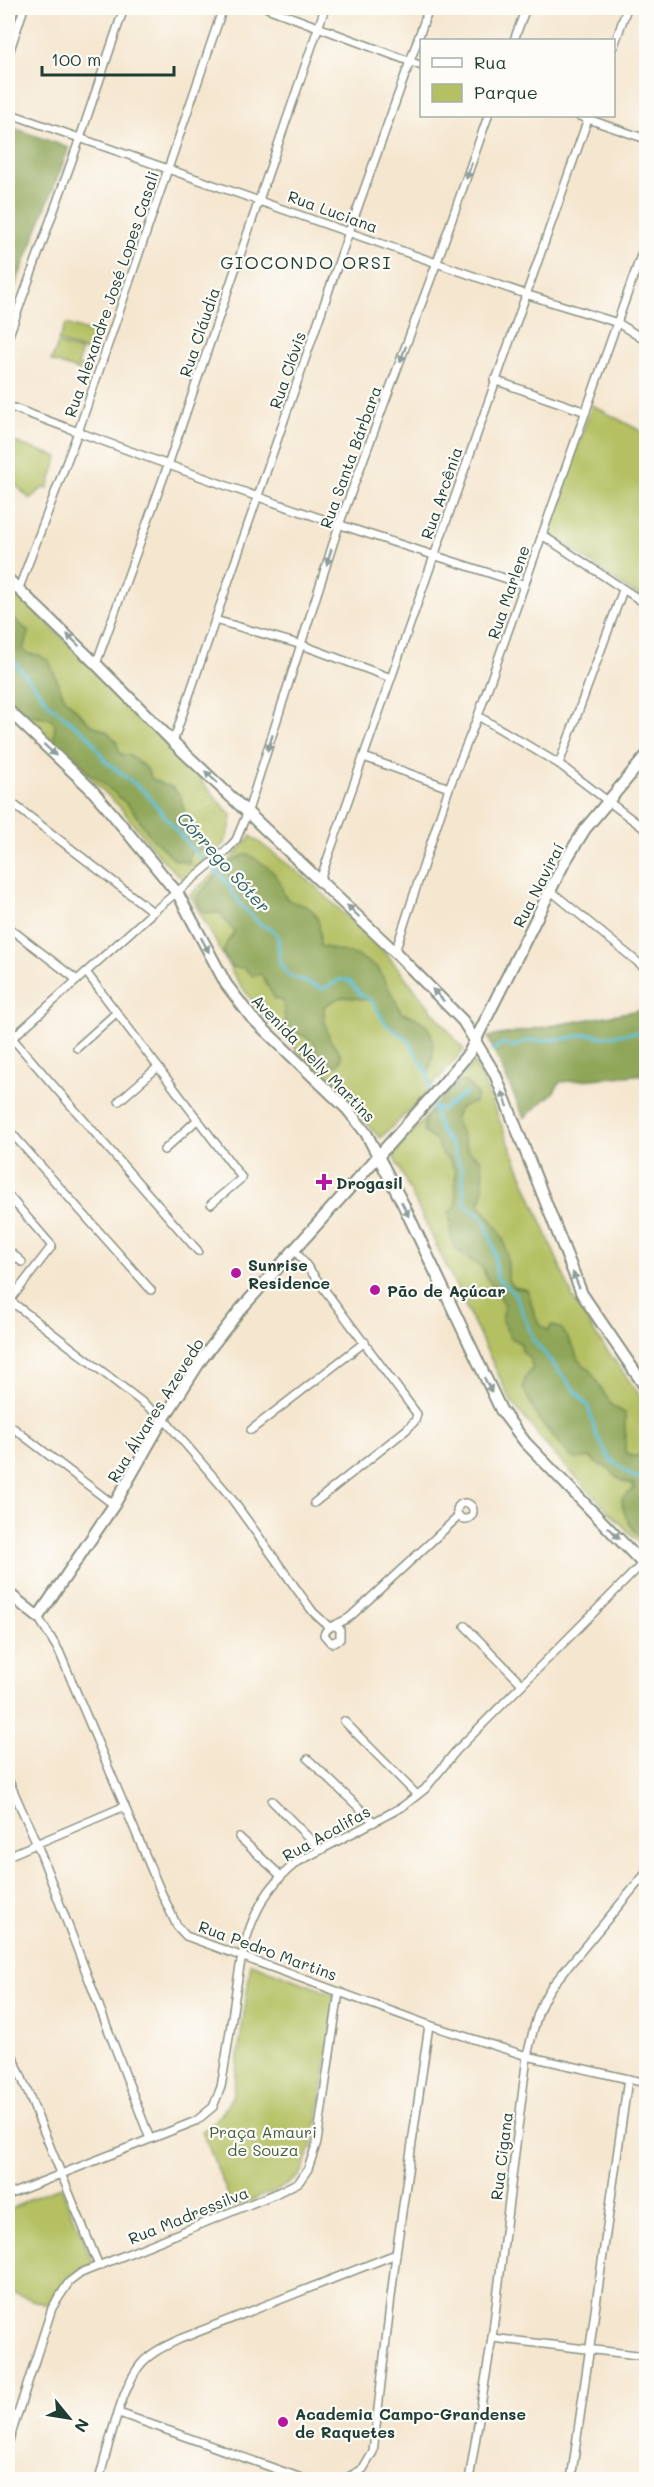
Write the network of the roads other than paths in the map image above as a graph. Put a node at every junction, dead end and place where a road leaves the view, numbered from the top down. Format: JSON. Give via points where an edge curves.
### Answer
{"nodes":[{"id":1,"x":24,"y":8,"type":"edge"},
{"id":2,"x":124,"y":8,"type":"edge"},
{"id":3,"x":223,"y":8,"type":"edge"},
{"id":4,"x":267,"y":8,"type":"edge"},
{"id":5,"x":325,"y":8,"type":"edge"},
{"id":6,"x":429,"y":8,"type":"edge"},
{"id":7,"x":526,"y":8,"type":"edge"},
{"id":8,"x":627,"y":8,"type":"edge"},
{"id":9,"x":318,"y":27,"type":"junction"},
{"id":10,"x":10,"y":38,"type":"edge"},
{"id":11,"x":514,"y":39,"type":"edge"},
{"id":12,"x":615,"y":43,"type":"edge"},
{"id":13,"x":8,"y":56,"type":"edge"},
{"id":14,"x":409,"y":63,"type":"junction"},
{"id":15,"x":420,"y":66,"type":"edge"},
{"id":16,"x":8,"y":113,"type":"edge"},
{"id":17,"x":488,"y":117,"type":"edge"},
{"id":18,"x":588,"y":117,"type":"edge"},
{"id":19,"x":80,"y":138,"type":"junction"},
{"id":20,"x":646,"y":139,"type":"edge"},
{"id":21,"x":169,"y":169,"type":"junction"},
{"id":22,"x":259,"y":199,"type":"junction"},
{"id":23,"x":348,"y":232,"type":"junction"},
{"id":24,"x":646,"y":241,"type":"edge"},
{"id":25,"x":437,"y":262,"type":"junction"},
{"id":26,"x":525,"y":294,"type":"junction"},
{"id":27,"x":618,"y":324,"type":"junction"},
{"id":28,"x":8,"y":339,"type":"edge"},
{"id":29,"x":646,"y":341,"type":"edge"},
{"id":30,"x":494,"y":380,"type":"junction"},
{"id":31,"x":8,"y":406,"type":"edge"},
{"id":32,"x":586,"y":412,"type":"junction"},
{"id":33,"x":78,"y":432,"type":"junction"},
{"id":34,"x":168,"y":465,"type":"junction"},
{"id":35,"x":258,"y":497,"type":"junction"},
{"id":36,"x":339,"y":525,"type":"junction"},
{"id":37,"x":542,"y":535,"type":"junction"},
{"id":38,"x":435,"y":554,"type":"junction"},
{"id":39,"x":8,"y":579,"type":"edge"},
{"id":40,"x":525,"y":585,"type":"junction"},
{"id":41,"x":19,"y":588,"type":"junction"},
{"id":42,"x":623,"y":590,"type":"junction"},
{"id":43,"x":646,"y":604,"type":"edge"},
{"id":44,"x":216,"y":620,"type":"junction"},
{"id":45,"x":302,"y":645,"type":"junction"},
{"id":46,"x":96,"y":664,"type":"junction"},
{"id":47,"x":391,"y":678,"type":"junction"},
{"id":48,"x":8,"y":710,"type":"edge"},
{"id":49,"x":478,"y":716,"type":"junction"},
{"id":50,"x":173,"y":742,"type":"junction"},
{"id":51,"x":646,"y":756,"type":"edge"},
{"id":52,"x":364,"y":757,"type":"junction"},
{"id":53,"x":560,"y":764,"type":"junction"},
{"id":54,"x":448,"y":788,"type":"junction"},
{"id":55,"x":8,"y":800,"type":"edge"},
{"id":56,"x":608,"y":800,"type":"junction"},
{"id":57,"x":248,"y":811,"type":"junction"},
{"id":58,"x":646,"y":830,"type":"edge"},
{"id":59,"x":320,"y":880,"type":"junction"},
{"id":60,"x":551,"y":891,"type":"junction"},
{"id":61,"x":178,"y":894,"type":"junction"},
{"id":62,"x":153,"y":912,"type":"junction"},
{"id":63,"x":8,"y":927,"type":"edge"},
{"id":64,"x":395,"y":952,"type":"junction"},
{"id":65,"x":646,"y":969,"type":"edge"},
{"id":66,"x":86,"y":972,"type":"junction"},
{"id":67,"x":77,"y":980,"type":"junction"},
{"id":68,"x":116,"y":1013,"type":"junction"},
{"id":69,"x":10,"y":1040,"type":"edge"},
{"id":70,"x":476,"y":1040,"type":"junction"},
{"id":71,"x":77,"y":1047,"type":"dead end"},
{"id":72,"x":158,"y":1067,"type":"junction"},
{"id":73,"x":119,"y":1101,"type":"dead end"},
{"id":74,"x":198,"y":1119,"type":"junction"},
{"id":75,"x":8,"y":1129,"type":"edge"},
{"id":76,"x":164,"y":1150,"type":"dead end"},
{"id":77,"x":379,"y":1156,"type":"junction"},
{"id":78,"x":8,"y":1195,"type":"edge"},
{"id":79,"x":211,"y":1204,"type":"dead end"},
{"id":80,"x":8,"y":1250,"type":"edge"},
{"id":81,"x":295,"y":1250,"type":"junction"},
{"id":82,"x":198,"y":1251,"type":"dead end"},
{"id":83,"x":22,"y":1262,"type":"dead end"},
{"id":84,"x":151,"y":1290,"type":"dead end"},
{"id":85,"x":8,"y":1301,"type":"edge"},
{"id":86,"x":365,"y":1342,"type":"junction"},
{"id":87,"x":646,"y":1388,"type":"edge"},
{"id":88,"x":164,"y":1419,"type":"junction"},
{"id":89,"x":8,"y":1424,"type":"edge"},
{"id":90,"x":251,"y":1430,"type":"dead end"},
{"id":91,"x":314,"y":1503,"type":"dead end"},
{"id":92,"x":114,"y":1505,"type":"junction"},
{"id":93,"x":459,"y":1516,"type":"dead end"},
{"id":94,"x":645,"y":1565,"type":"edge"},
{"id":95,"x":8,"y":1593,"type":"edge"},
{"id":96,"x":38,"y":1617,"type":"junction"},
{"id":97,"x":465,"y":1626,"type":"dead end"},
{"id":98,"x":522,"y":1684,"type":"junction"},
{"id":99,"x":344,"y":1721,"type":"dead end"},
{"id":100,"x":308,"y":1759,"type":"dead end"},
{"id":101,"x":8,"y":1779,"type":"edge"},
{"id":102,"x":417,"y":1795,"type":"junction"},
{"id":103,"x":272,"y":1800,"type":"dead end"},
{"id":104,"x":125,"y":1806,"type":"junction"},
{"id":105,"x":374,"y":1822,"type":"junction"},
{"id":106,"x":239,"y":1837,"type":"dead end"},
{"id":107,"x":37,"y":1844,"type":"junction"},
{"id":108,"x":321,"y":1850,"type":"junction"},
{"id":109,"x":8,"y":1856,"type":"edge"},
{"id":110,"x":646,"y":1873,"type":"edge"},
{"id":111,"x":280,"y":1875,"type":"junction"},
{"id":112,"x":241,"y":1955,"type":"junction"},
{"id":113,"x":339,"y":1992,"type":"junction"},
{"id":114,"x":429,"y":2025,"type":"junction"},
{"id":115,"x":8,"y":2044,"type":"edge"},
{"id":116,"x":527,"y":2056,"type":"junction"},
{"id":117,"x":628,"y":2079,"type":"junction"},
{"id":118,"x":646,"y":2083,"type":"edge"},
{"id":119,"x":150,"y":2139,"type":"junction"},
{"id":120,"x":60,"y":2174,"type":"junction"},
{"id":121,"x":8,"y":2196,"type":"edge"},
{"id":122,"x":396,"y":2254,"type":"junction"},
{"id":123,"x":99,"y":2266,"type":"junction"},
{"id":124,"x":492,"y":2338,"type":"junction"},
{"id":125,"x":590,"y":2350,"type":"junction"},
{"id":126,"x":646,"y":2356,"type":"edge"},
{"id":127,"x":119,"y":2413,"type":"junction"},
{"id":128,"x":8,"y":2444,"type":"edge"},
{"id":129,"x":99,"y":2480,"type":"edge"},
{"id":130,"x":307,"y":2480,"type":"edge"},
{"id":131,"x":343,"y":2480,"type":"edge"},
{"id":132,"x":469,"y":2480,"type":"edge"},
{"id":133,"x":571,"y":2480,"type":"edge"}],
"edges":[{"from":1,"to":10,"type":"street"},
{"from":2,"to":19,"type":"street"},
{"from":3,"to":21,"type":"street","name":"Rua Alexandre José Lopes Casali"},
{"from":4,"to":9,"type":"street"},
{"from":5,"to":9,"type":"street","name":"Rua Cláudia"},
{"from":6,"to":14,"type":"street","name":"Rua Clóvis"},
{"from":7,"to":11,"type":"street"},
{"from":8,"to":12,"type":"street"},
{"from":9,"to":14,"type":"street"},
{"from":9,"to":22,"type":"street","name":"Rua Cláudia"},
{"from":10,"to":13,"type":"street"},
{"from":14,"to":15,"type":"street"},
{"from":14,"to":23,"type":"street","name":"Rua Clóvis"},
{"from":16,"to":19,"type":"street","name":"Rua Luciana"},
{"from":17,"to":25,"type":"street","name":"Rua Santa Bárbara","one_way":true},
{"from":18,"to":20,"type":"street"},
{"from":18,"to":26,"type":"street","name":"Rua Arcênia"},
{"from":19,"to":21,"type":"street","name":"Rua Luciana"},
{"from":19,"to":28,"type":"street"},
{"from":21,"to":22,"type":"street","name":"Rua Luciana"},
{"from":21,"to":33,"type":"street","name":"Rua Alexandre José Lopes Casali"},
{"from":22,"to":23,"type":"street","name":"Rua Luciana"},
{"from":22,"to":34,"type":"street","name":"Rua Cláudia"},
{"from":23,"to":25,"type":"street","name":"Rua Luciana"},
{"from":23,"to":35,"type":"street","name":"Rua Clóvis"},
{"from":24,"to":27,"type":"street","name":"Rua Marlene"},
{"from":25,"to":26,"type":"street","name":"Rua Luciana"},
{"from":25,"to":36,"type":"street","name":"Rua Santa Bárbara","one_way":true},
{"from":26,"to":27,"type":"street","name":"Rua Luciana"},
{"from":26,"to":30,"type":"street","name":"Rua Arcênia"},
{"from":27,"to":29,"type":"street","name":"Rua Luciana"},
{"from":27,"to":32,"type":"street","name":"Rua Marlene"},
{"from":30,"to":32,"type":"street"},
{"from":30,"to":38,"type":"street","name":"Rua Arcênia"},
{"from":31,"to":33,"type":"street"},
{"from":32,"to":37,"type":"street","name":"Rua Marlene"},
{"from":33,"to":34,"type":"street"},
{"from":33,"to":41,"type":"street","name":"Rua Alexandre José Lopes Casali"},
{"from":34,"to":35,"type":"street"},
{"from":34,"to":46,"type":"street","name":"Rua Cláudia"},
{"from":35,"to":36,"type":"street"},
{"from":35,"to":44,"type":"street","name":"Rua Clóvis"},
{"from":36,"to":38,"type":"street"},
{"from":36,"to":45,"type":"street","name":"Rua Santa Bárbara","one_way":true},
{"from":37,"to":40,"type":"street","name":"Rua Marlene"},
{"from":37,"to":42,"type":"street"},
{"from":38,"to":40,"type":"street"},
{"from":38,"to":47,"type":"street","name":"Rua Arcênia"},
{"from":39,"to":41,"type":"main road"},
{"from":40,"to":49,"type":"street","name":"Rua Marlene"},
{"from":46,"to":41,"type":"main road","one_way":true},
{"from":42,"to":43,"type":"street"},
{"from":42,"to":53,"type":"street"},
{"from":44,"to":45,"type":"street"},
{"from":44,"to":50,"type":"street","name":"Rua Clóvis"},
{"from":45,"to":47,"type":"street"},
{"from":45,"to":57,"type":"street","name":"Rua Santa Bárbara","one_way":true},
{"from":46,"to":50,"type":"main road"},
{"from":47,"to":52,"type":"street","name":"Rua Arcênia"},
{"from":48,"to":61,"type":"main road","name":"Avenida Nelly Martins","one_way":true,"via":[[91,789]]},
{"from":49,"to":53,"type":"street"},
{"from":49,"to":54,"type":"street","name":"Rua Marlene"},
{"from":57,"to":50,"type":"main road","one_way":true},
{"from":51,"to":56,"type":"main road","name":"Rua Naviraí"},
{"from":52,"to":54,"type":"street"},
{"from":52,"to":59,"type":"street","name":"Rua Arcênia"},
{"from":53,"to":56,"type":"street"},
{"from":54,"to":64,"type":"street","name":"Rua Marlene"},
{"from":55,"to":62,"type":"street"},
{"from":56,"to":58,"type":"street"},
{"from":56,"to":60,"type":"main road","name":"Rua Naviraí","via":[[585,829]]},
{"from":57,"to":59,"type":"main road"},
{"from":57,"to":61,"type":"street","name":"Rua Santa Bárbara","via":[[236,840]]},
{"from":64,"to":59,"type":"main road","one_way":true},
{"from":60,"to":65,"type":"street"},
{"from":60,"to":70,"type":"main road","name":"Rua Naviraí"},
{"from":61,"to":62,"type":"street","name":"Rua Santa Bárbara"},
{"from":61,"to":77,"type":"main road","name":"Avenida Nelly Martins","one_way":true,"via":[[226,984],[251,1017],[349,1112]]},
{"from":62,"to":66,"type":"street","name":"Rua Santa Bárbara"},
{"from":63,"to":67,"type":"street"},
{"from":70,"to":64,"type":"main road","one_way":true},
{"from":66,"to":67,"type":"street","name":"Rua Santa Bárbara"},
{"from":66,"to":68,"type":"street"},
{"from":67,"to":69,"type":"street","name":"Rua Santa Bárbara"},
{"from":68,"to":71,"type":"street"},
{"from":68,"to":72,"type":"street"},
{"from":69,"to":82,"type":"street"},
{"from":70,"to":77,"type":"main road","name":"Rua Álvares Azevedo","via":[[444,1083]]},
{"from":87,"to":70,"type":"main road","one_way":true,"via":[[582,1294],[495,1074]]},
{"from":72,"to":73,"type":"street"},
{"from":72,"to":74,"type":"street"},
{"from":74,"to":76,"type":"street"},
{"from":74,"to":79,"type":"street","via":[[242,1178]]},
{"from":75,"to":84,"type":"street"},
{"from":77,"to":81,"type":"main road","name":"Rua Álvares Azevedo"},
{"from":77,"to":94,"type":"main road","name":"Avenida Nelly Martins","one_way":true,"via":[[501,1410],[525,1442]]},
{"from":78,"to":85,"type":"street","via":[[52,1246]]},
{"from":80,"to":83,"type":"street"},
{"from":81,"to":86,"type":"street"},
{"from":81,"to":88,"type":"main road","name":"Rua Álvares Azevedo","via":[[201,1360]]},
{"from":85,"to":88,"type":"street"},
{"from":86,"to":90,"type":"street"},
{"from":86,"to":91,"type":"street","via":[[408,1399],[417,1414],[415,1421]]},
{"from":88,"to":92,"type":"main road","name":"Rua Álvares Azevedo"},
{"from":88,"to":93,"type":"street","via":[[229,1494],[313,1612],[332,1626],[351,1616]]},
{"from":89,"to":92,"type":"street"},
{"from":92,"to":96,"type":"main road","name":"Rua Álvares Azevedo"},
{"from":94,"to":98,"type":"street","name":"Rua Acalifas"},
{"from":95,"to":96,"type":"main road","name":"Rua Pedro Martins"},
{"from":96,"to":104,"type":"street","name":"Rua Pedro Martins","via":[[59,1651]]},
{"from":97,"to":98,"type":"street"},
{"from":98,"to":102,"type":"street","name":"Rua Acalifas"},
{"from":99,"to":102,"type":"street"},
{"from":100,"to":105,"type":"street"},
{"from":101,"to":107,"type":"street"},
{"from":102,"to":105,"type":"street","name":"Rua Acalifas"},
{"from":103,"to":108,"type":"street"},
{"from":104,"to":107,"type":"street"},
{"from":104,"to":112,"type":"street","name":"Rua Pedro Martins","via":[[177,1926],[197,1942]]},
{"from":105,"to":108,"type":"street","name":"Rua Acalifas"},
{"from":106,"to":111,"type":"street"},
{"from":107,"to":109,"type":"street"},
{"from":107,"to":119,"type":"street"},
{"from":108,"to":111,"type":"street","name":"Rua Acalifas"},
{"from":110,"to":116,"type":"street","name":"Rua Cigana","via":[[543,1998]]},
{"from":111,"to":112,"type":"street","name":"Rua Acalifas","via":[[257,1910]]},
{"from":112,"to":113,"type":"street","name":"Rua Pedro Martins"},
{"from":112,"to":119,"type":"street","name":"Rua Acalifas","via":[[221,2087],[213,2107],[196,2121]]},
{"from":113,"to":114,"type":"street","name":"Rua Pedro Martins"},
{"from":113,"to":123,"type":"street","name":"Rua Madressilva","via":[[317,2142],[299,2182]]},
{"from":114,"to":116,"type":"street","name":"Rua Pedro Martins"},
{"from":114,"to":122,"type":"street"},
{"from":115,"to":120,"type":"street"},
{"from":116,"to":117,"type":"street","name":"Rua Pedro Martins"},
{"from":116,"to":124,"type":"street","name":"Rua Cigana"},
{"from":117,"to":118,"type":"street","name":"Rua Pedro Martins"},
{"from":117,"to":125,"type":"street"},
{"from":119,"to":120,"type":"street","name":"Rua Acalifas"},
{"from":120,"to":121,"type":"street","name":"Rua Acalifas"},
{"from":120,"to":123,"type":"street"},
{"from":122,"to":127,"type":"street","via":[[156,2351],[140,2365]]},
{"from":122,"to":131,"type":"street","via":[[373,2452],[363,2469]]},
{"from":123,"to":128,"type":"street","name":"Rua Madressilva","via":[[69,2282],[52,2308]]},
{"from":124,"to":125,"type":"street"},
{"from":124,"to":132,"type":"street","name":"Rua Cigana"},
{"from":125,"to":126,"type":"street"},
{"from":125,"to":133,"type":"street"},
{"from":127,"to":129,"type":"street"},
{"from":127,"to":130,"type":"street"}]}
